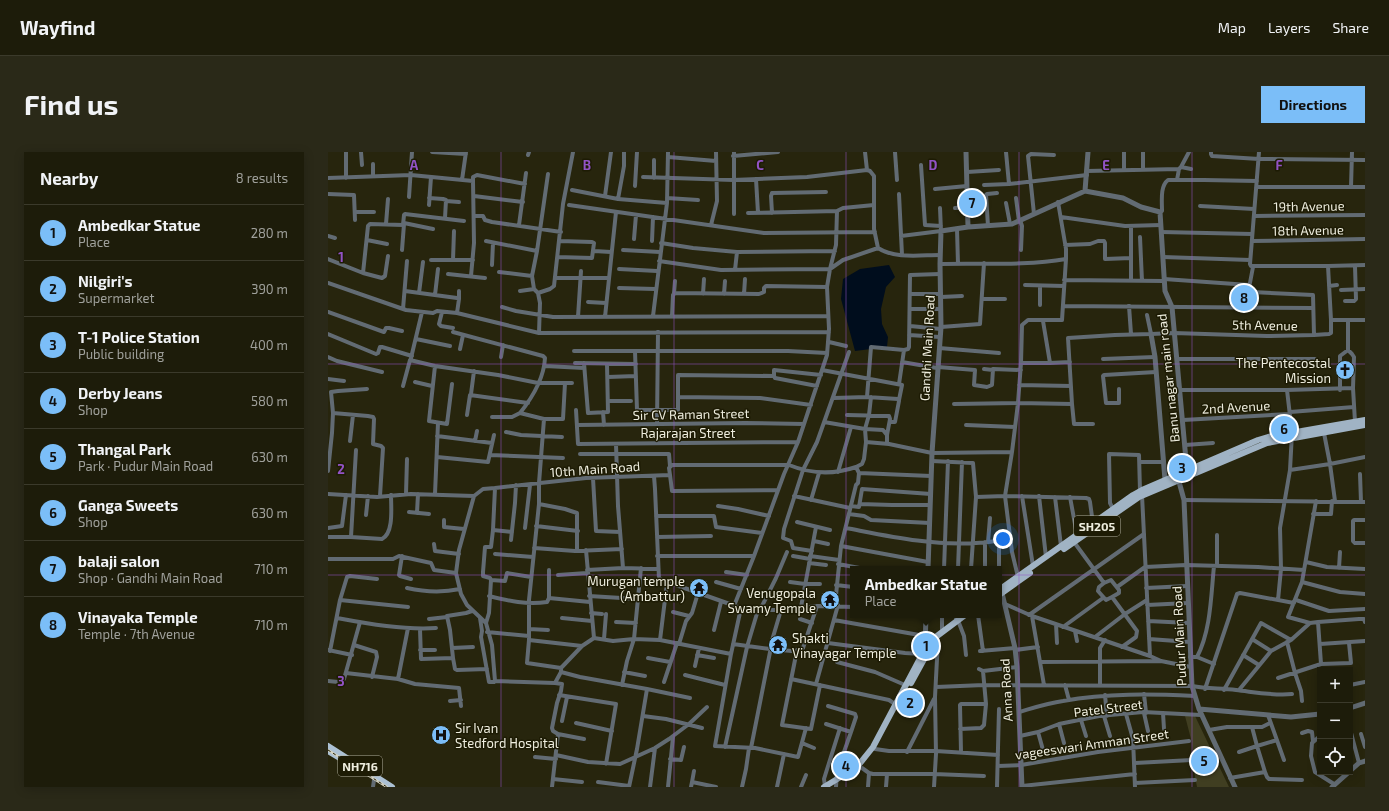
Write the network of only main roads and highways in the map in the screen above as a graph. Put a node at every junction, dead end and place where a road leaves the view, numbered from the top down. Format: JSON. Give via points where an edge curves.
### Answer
{"nodes":[{"id":1,"x":1365,"y":420,"type":"edge"},
{"id":2,"x":1365,"y":425,"type":"edge"},
{"id":3,"x":1291,"y":436,"type":"junction"},
{"id":4,"x":1178,"y":478,"type":"junction"},
{"id":5,"x":1141,"y":493,"type":"junction"},
{"id":6,"x":1094,"y":525,"type":"junction"},
{"id":7,"x":1019,"y":578,"type":"junction"},
{"id":8,"x":1002,"y":591,"type":"edge"},
{"id":9,"x":957,"y":620,"type":"edge"},
{"id":10,"x":925,"y":653,"type":"junction"},
{"id":11,"x":328,"y":746,"type":"edge"},
{"id":12,"x":328,"y":751,"type":"edge"},
{"id":13,"x":831,"y":785,"type":"edge"},
{"id":14,"x":384,"y":787,"type":"edge"},
{"id":15,"x":392,"y":787,"type":"edge"}],
"edges":[{"from":1,"to":3,"type":"main road"},
{"from":2,"to":3,"type":"main road"},
{"from":3,"to":4,"type":"main road"},
{"from":3,"to":4,"type":"main road","via":[[1258,440],[1187,471]]},
{"from":4,"to":5,"type":"main road"},
{"from":4,"to":5,"type":"main road","via":[[1165,480]]},
{"from":5,"to":6,"type":"main road"},
{"from":6,"to":7,"type":"main road","number":"SH205","via":[[1074,542]]},
{"from":6,"to":7,"type":"main road"},
{"from":7,"to":8,"type":"main road","number":"SH205"},
{"from":9,"to":10,"type":"main road"},
{"from":9,"to":10,"type":"main road","via":[[937,636]]},
{"from":10,"to":13,"type":"main road","via":[[864,760]]},
{"from":10,"to":13,"type":"main road","via":[[875,749],[862,768]]},
{"from":11,"to":15,"type":"highway","number":"NH716"},
{"from":12,"to":14,"type":"highway","number":"NH716"}]}
